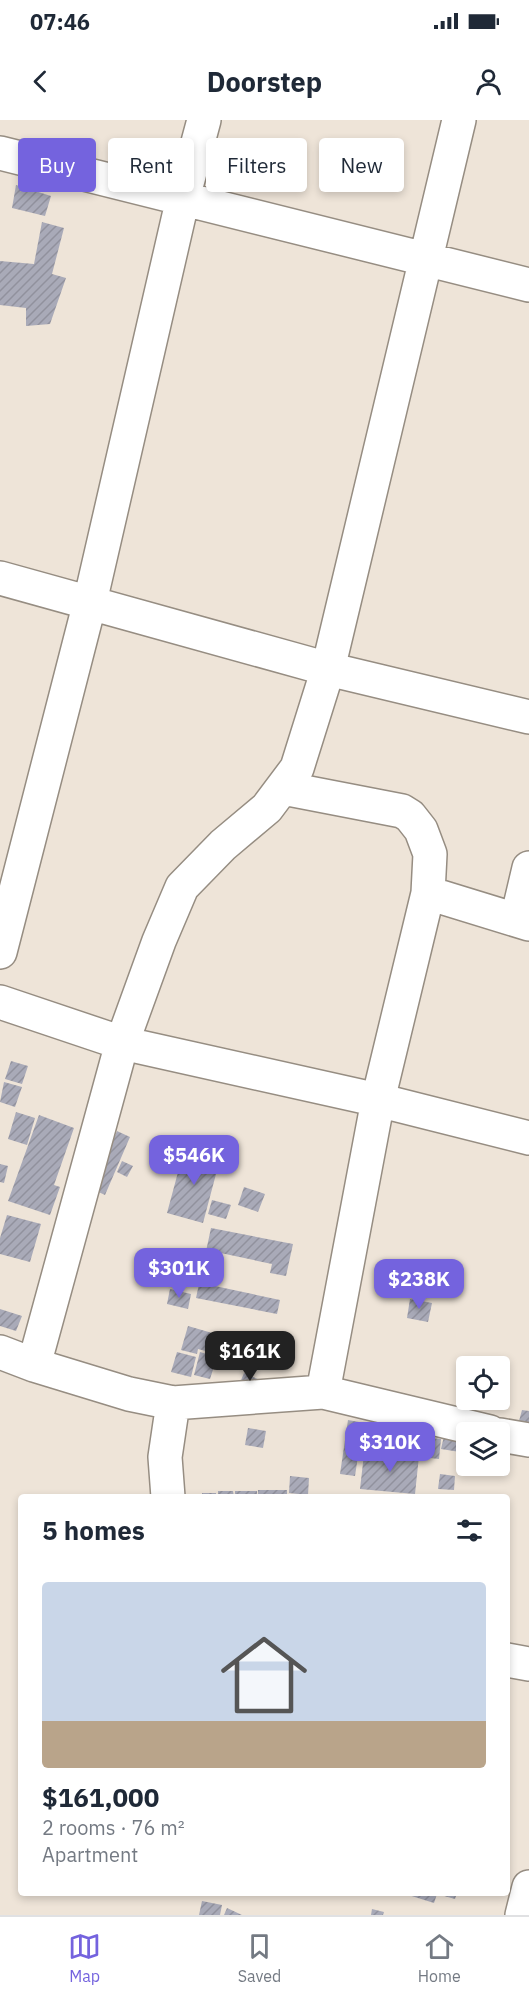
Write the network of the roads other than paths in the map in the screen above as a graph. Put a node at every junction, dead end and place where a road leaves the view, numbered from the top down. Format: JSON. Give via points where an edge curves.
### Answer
{"nodes":[{"id":1,"x":204,"y":120,"type":"edge"},
{"id":2,"x":459,"y":120,"type":"edge"},
{"id":3,"x":0,"y":153,"type":"edge"},
{"id":4,"x":183,"y":198,"type":"junction"},
{"id":5,"x":428,"y":258,"type":"junction"},
{"id":6,"x":529,"y":285,"type":"edge"},
{"id":7,"x":0,"y":578,"type":"edge"},
{"id":8,"x":90,"y":602,"type":"junction"},
{"id":9,"x":328,"y":669,"type":"junction"},
{"id":10,"x":529,"y":717,"type":"edge"},
{"id":11,"x":284,"y":788,"type":"junction"},
{"id":12,"x":529,"y":868,"type":"edge"},
{"id":13,"x":428,"y":893,"type":"junction"},
{"id":14,"x":523,"y":921,"type":"edge"},
{"id":15,"x":0,"y":952,"type":"edge"},
{"id":16,"x":0,"y":1002,"type":"edge"},
{"id":17,"x":122,"y":1043,"type":"junction"},
{"id":18,"x":378,"y":1100,"type":"junction"},
{"id":19,"x":529,"y":1138,"type":"edge"},
{"id":20,"x":0,"y":1352,"type":"edge"},
{"id":21,"x":34,"y":1365,"type":"junction"},
{"id":22,"x":323,"y":1392,"type":"junction"},
{"id":23,"x":173,"y":1402,"type":"junction"},
{"id":24,"x":456,"y":1424,"type":"edge"},
{"id":25,"x":510,"y":1437,"type":"edge"},
{"id":26,"x":529,"y":1440,"type":"edge"},
{"id":27,"x":168,"y":1494,"type":"edge"},
{"id":28,"x":510,"y":1661,"type":"edge"},
{"id":29,"x":529,"y":1664,"type":"edge"}],
"edges":[{"from":1,"to":4,"type":"street"},
{"from":2,"to":5,"type":"street"},
{"from":3,"to":4,"type":"street"},
{"from":4,"to":5,"type":"street"},
{"from":4,"to":8,"type":"street"},
{"from":5,"to":6,"type":"street"},
{"from":5,"to":9,"type":"street"},
{"from":7,"to":8,"type":"street"},
{"from":8,"to":9,"type":"street"},
{"from":8,"to":15,"type":"street"},
{"from":9,"to":10,"type":"street"},
{"from":9,"to":11,"type":"street","via":[[297,768]]},
{"from":11,"to":13,"type":"street","via":[[394,808],[410,816],[421,830],[430,854]]},
{"from":11,"to":17,"type":"street","via":[[182,887]]},
{"from":12,"to":14,"type":"street"},
{"from":13,"to":14,"type":"street"},
{"from":13,"to":18,"type":"street"},
{"from":16,"to":17,"type":"street"},
{"from":17,"to":18,"type":"street"},
{"from":17,"to":21,"type":"street"},
{"from":18,"to":19,"type":"street"},
{"from":18,"to":22,"type":"street"},
{"from":20,"to":21,"type":"street"},
{"from":21,"to":23,"type":"street","via":[[129,1394]]},
{"from":22,"to":23,"type":"street"},
{"from":22,"to":24,"type":"street"},
{"from":23,"to":27,"type":"street","via":[[165,1457]]},
{"from":25,"to":26,"type":"street"},
{"from":28,"to":29,"type":"street"}]}
